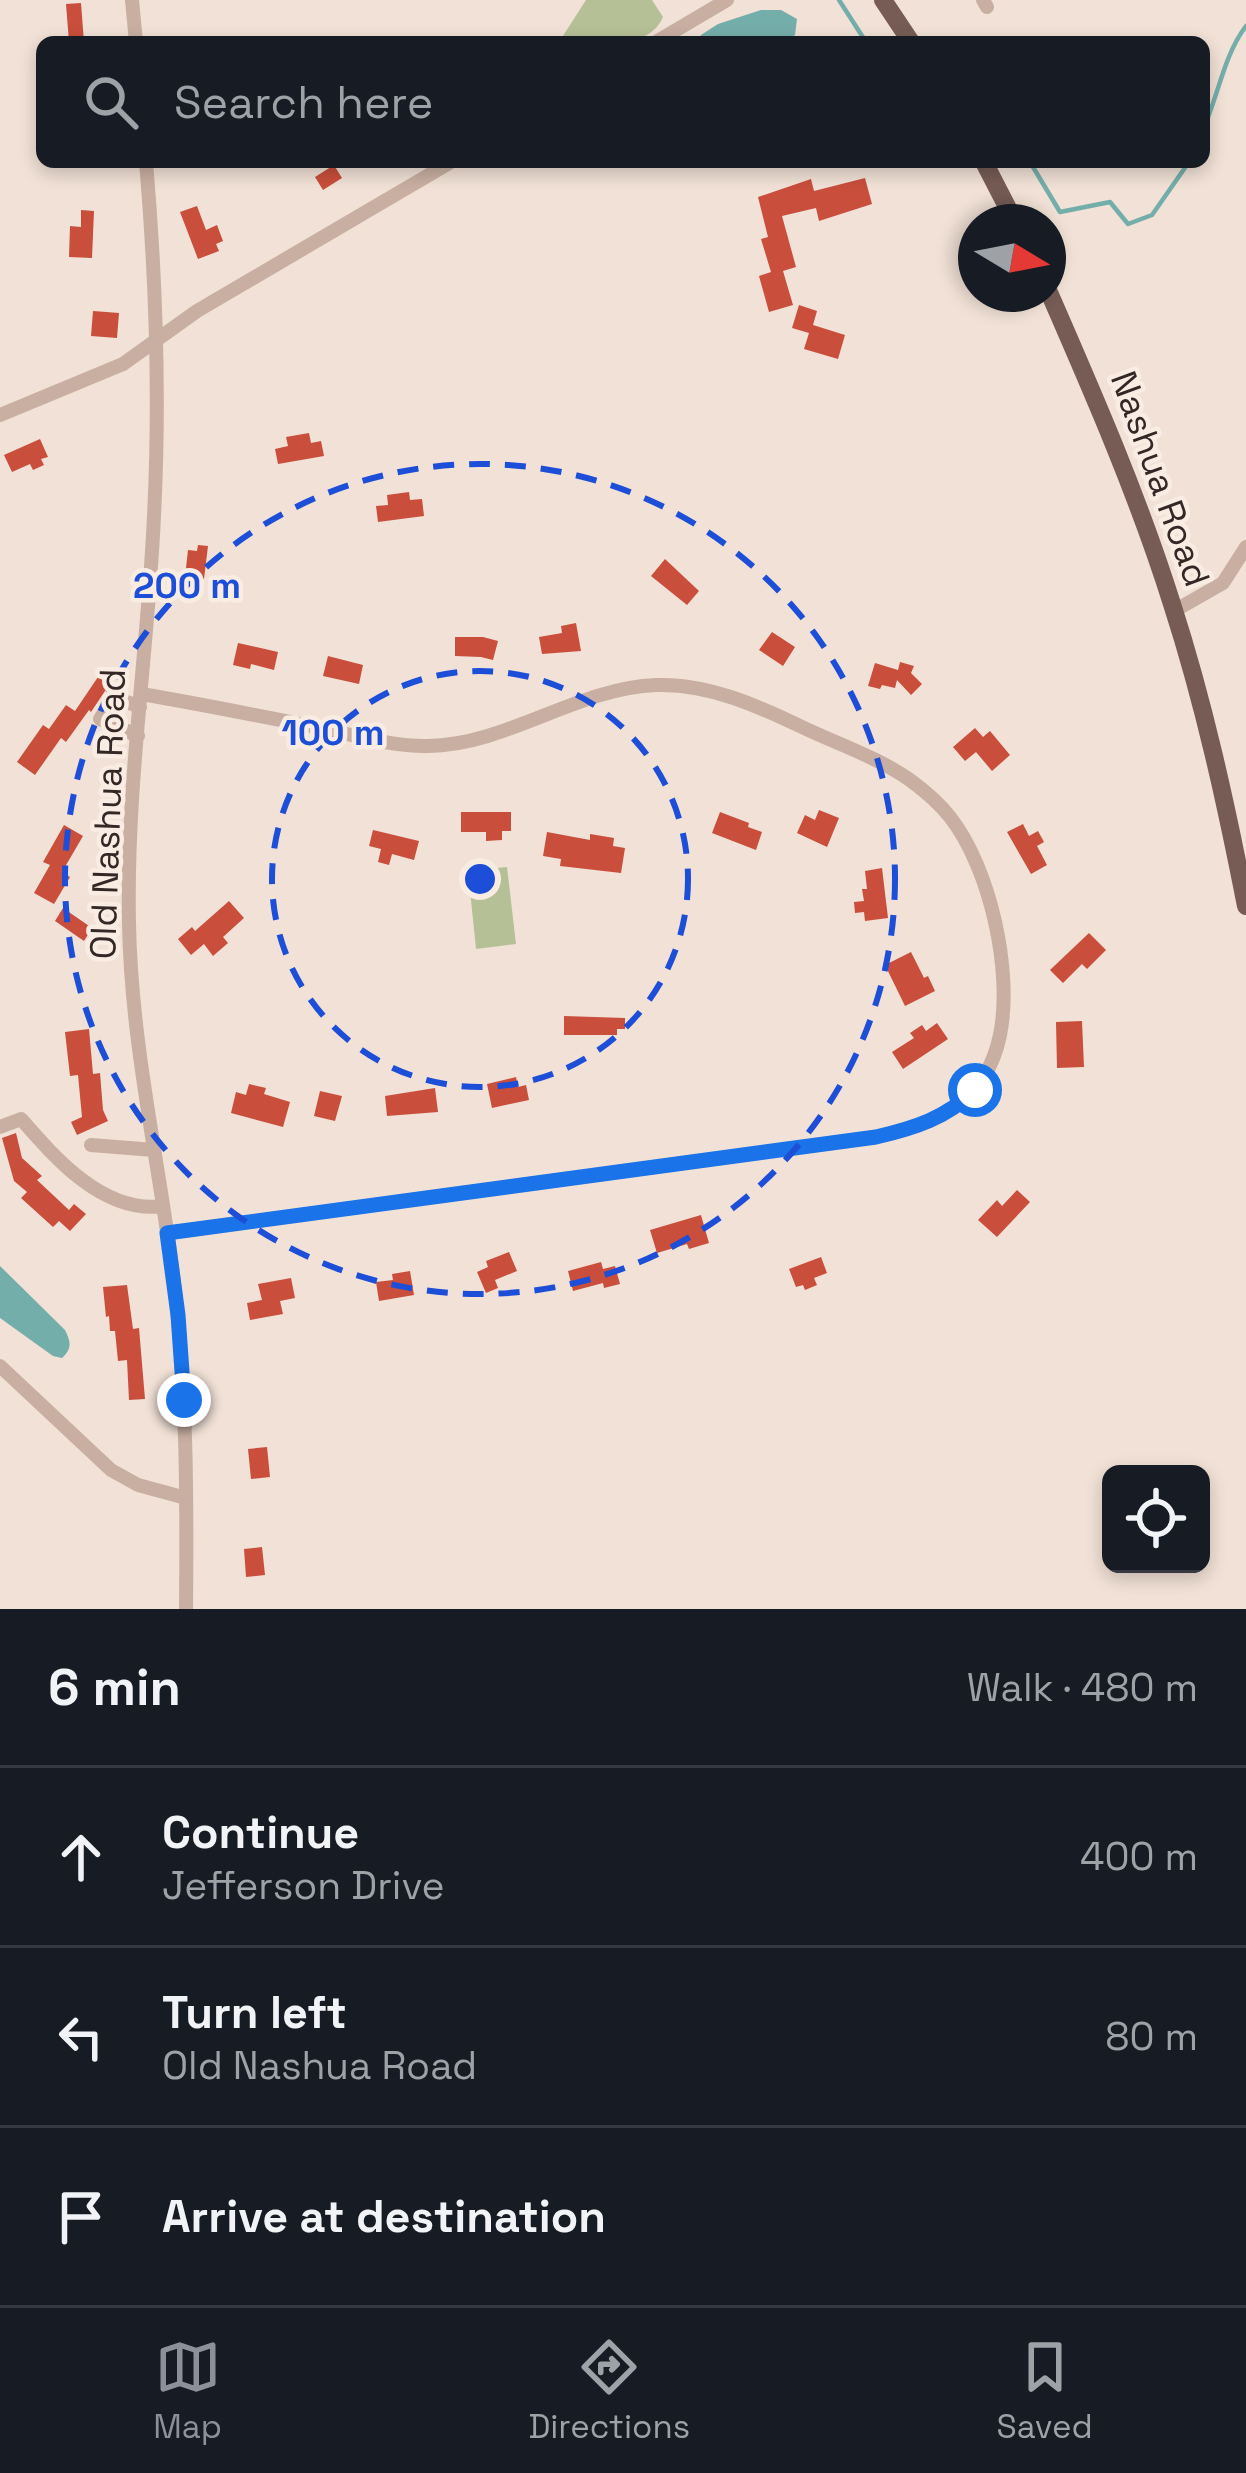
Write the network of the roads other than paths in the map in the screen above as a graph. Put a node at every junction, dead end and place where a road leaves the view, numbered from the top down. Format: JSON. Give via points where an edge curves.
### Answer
{"nodes":[{"id":1,"x":133,"y":0,"type":"edge"},
{"id":2,"x":727,"y":0,"type":"edge"},
{"id":3,"x":883,"y":0,"type":"edge"},
{"id":4,"x":136,"y":36,"type":"edge"},
{"id":5,"x":666,"y":36,"type":"edge"},
{"id":6,"x":907,"y":36,"type":"edge"},
{"id":7,"x":147,"y":168,"type":"edge"},
{"id":8,"x":441,"y":168,"type":"edge"},
{"id":9,"x":987,"y":168,"type":"edge"},
{"id":10,"x":1006,"y":204,"type":"edge"},
{"id":11,"x":1058,"y":312,"type":"edge"},
{"id":12,"x":155,"y":341,"type":"junction"},
{"id":13,"x":0,"y":415,"type":"edge"},
{"id":14,"x":1246,"y":547,"type":"edge"},
{"id":15,"x":1174,"y":611,"type":"junction"},
{"id":16,"x":140,"y":700,"type":"junction"},
{"id":17,"x":138,"y":736,"type":"junction"},
{"id":18,"x":1246,"y":906,"type":"edge"},
{"id":19,"x":0,"y":1127,"type":"edge"},
{"id":20,"x":91,"y":1144,"type":"dead end"},
{"id":21,"x":154,"y":1150,"type":"junction"},
{"id":22,"x":163,"y":1206,"type":"junction"},
{"id":23,"x":167,"y":1233,"type":"junction"},
{"id":24,"x":0,"y":1366,"type":"edge"},
{"id":25,"x":186,"y":1498,"type":"junction"},
{"id":26,"x":187,"y":1609,"type":"edge"}],
"edges":[{"from":1,"to":4,"type":"street"},
{"from":2,"to":5,"type":"street"},
{"from":3,"to":6,"type":"main road"},
{"from":7,"to":12,"type":"street","name":"Old Nashua Road"},
{"from":8,"to":12,"type":"street"},
{"from":9,"to":10,"type":"main road"},
{"from":11,"to":15,"type":"main road","name":"Nashua Road"},
{"from":12,"to":13,"type":"street","via":[[109,371]]},
{"from":12,"to":16,"type":"street","name":"Old Nashua Road","via":[[154,513]]},
{"from":14,"to":15,"type":"street","via":[[1223,584]]},
{"from":15,"to":18,"type":"main road","name":"Nashua Road"},
{"from":16,"to":17,"type":"street","name":"Old Nashua Road"},
{"from":16,"to":17,"type":"street","via":[[114,697],[100,719]]},
{"from":16,"to":23,"type":"street","via":[[204,704],[424,746],[471,740],[625,689],[674,685],[721,694],[900,773],[938,803],[973,856],[1004,981],[1001,1030],[985,1076],[951,1111],[907,1130]]},
{"from":17,"to":21,"type":"street","name":"Old Nashua Road","via":[[129,937]]},
{"from":19,"to":22,"type":"street","via":[[21,1119],[55,1158],[108,1197]]},
{"from":20,"to":21,"type":"street"},
{"from":21,"to":22,"type":"street","name":"Old Nashua Road"},
{"from":22,"to":23,"type":"street","name":"Old Nashua Road"},
{"from":23,"to":25,"type":"street","name":"Old Nashua Road"},
{"from":24,"to":25,"type":"street","via":[[111,1470]]},
{"from":25,"to":26,"type":"street","name":"Old Nashua Road"}]}
